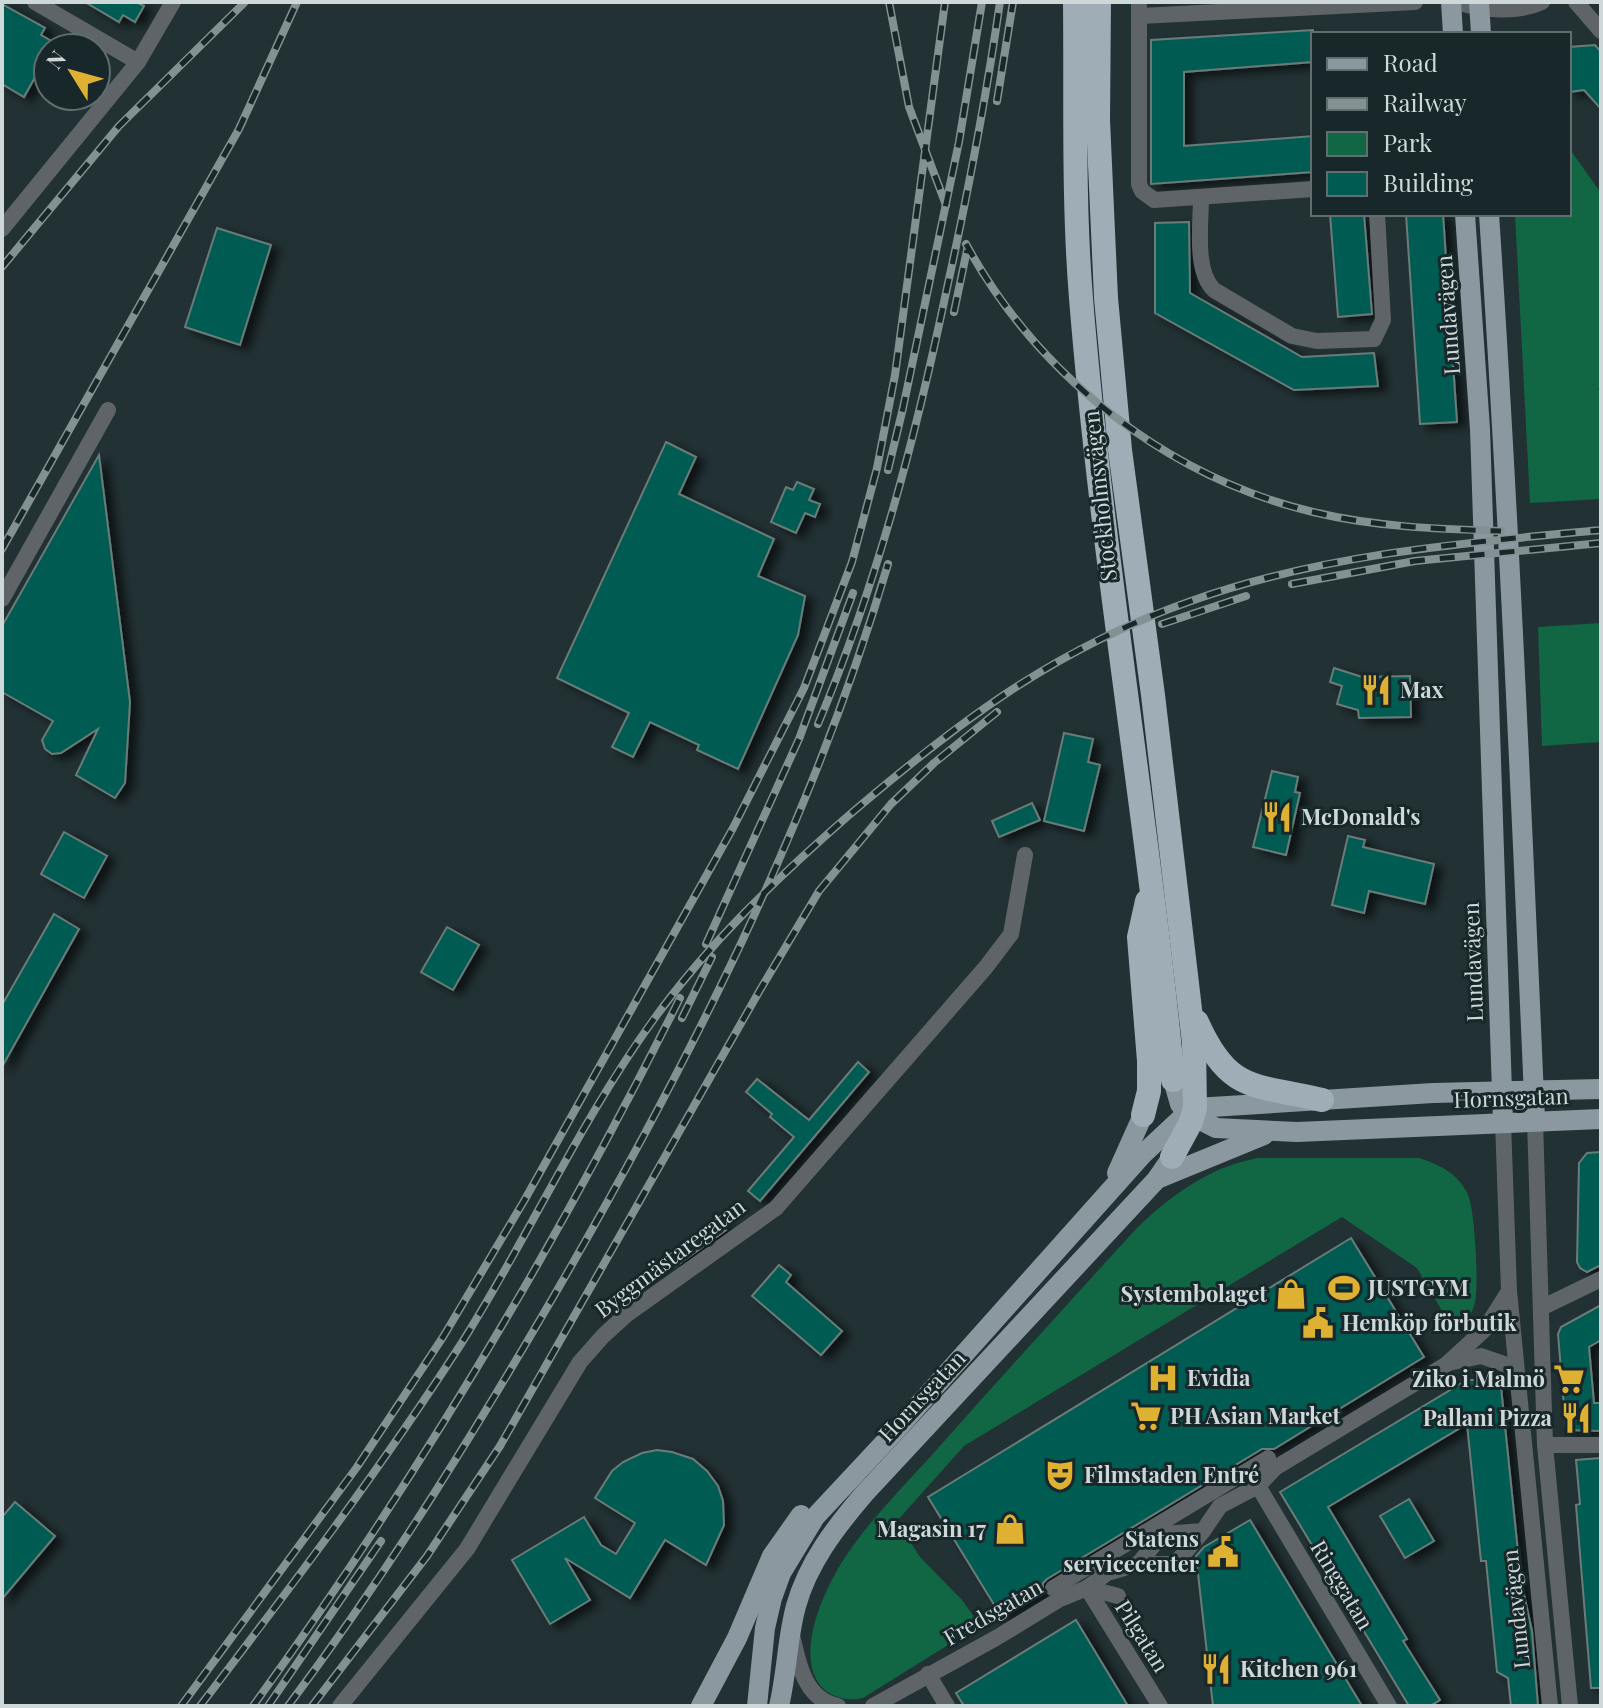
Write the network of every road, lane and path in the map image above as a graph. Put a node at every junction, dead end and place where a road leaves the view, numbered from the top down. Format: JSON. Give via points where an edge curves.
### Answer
{"nodes":[{"id":1,"x":35,"y":2,"type":"edge"},
{"id":2,"x":173,"y":2,"type":"edge"},
{"id":3,"x":1075,"y":2,"type":"edge"},
{"id":4,"x":1099,"y":2,"type":"edge"},
{"id":5,"x":1415,"y":2,"type":"edge"},
{"id":6,"x":1454,"y":2,"type":"edge"},
{"id":7,"x":1542,"y":2,"type":"edge"},
{"id":8,"x":1576,"y":2,"type":"edge"},
{"id":9,"x":1479,"y":6,"type":"edge"},
{"id":10,"x":1139,"y":9,"type":"edge"},
{"id":11,"x":1601,"y":31,"type":"edge"},
{"id":12,"x":1453,"y":32,"type":"edge"},
{"id":13,"x":1481,"y":32,"type":"edge"},
{"id":14,"x":138,"y":62,"type":"junction"},
{"id":15,"x":1311,"y":189,"type":"edge"},
{"id":16,"x":1201,"y":197,"type":"junction"},
{"id":17,"x":1377,"y":216,"type":"edge"},
{"id":18,"x":1465,"y":216,"type":"edge"},
{"id":19,"x":1489,"y":216,"type":"edge"},
{"id":20,"x":2,"y":229,"type":"edge"},
{"id":21,"x":108,"y":410,"type":"dead end"},
{"id":22,"x":2,"y":599,"type":"edge"},
{"id":23,"x":1025,"y":855,"type":"dead end"},
{"id":24,"x":1152,"y":879,"type":"junction"},
{"id":25,"x":1187,"y":981,"type":"junction"},
{"id":26,"x":1173,"y":1080,"type":"joint"},
{"id":27,"x":1534,"y":1089,"type":"junction"},
{"id":28,"x":1601,"y":1089,"type":"edge"},
{"id":29,"x":1502,"y":1090,"type":"junction"},
{"id":30,"x":1322,"y":1100,"type":"junction"},
{"id":31,"x":1191,"y":1112,"type":"junction"},
{"id":32,"x":1143,"y":1115,"type":"joint"},
{"id":33,"x":1601,"y":1119,"type":"edge"},
{"id":34,"x":1535,"y":1120,"type":"junction"},
{"id":35,"x":1503,"y":1122,"type":"junction"},
{"id":36,"x":1272,"y":1132,"type":"junction"},
{"id":37,"x":1172,"y":1157,"type":"joint"},
{"id":38,"x":1157,"y":1179,"type":"junction"},
{"id":39,"x":1105,"y":1198,"type":"junction"},
{"id":40,"x":1601,"y":1279,"type":"edge"},
{"id":41,"x":1509,"y":1291,"type":"junction"},
{"id":42,"x":1543,"y":1307,"type":"junction"},
{"id":43,"x":1447,"y":1364,"type":"junction"},
{"id":44,"x":1516,"y":1368,"type":"junction"},
{"id":45,"x":899,"y":1427,"type":"junction"},
{"id":46,"x":1545,"y":1445,"type":"junction"},
{"id":47,"x":1601,"y":1445,"type":"edge"},
{"id":48,"x":1268,"y":1458,"type":"dead end"},
{"id":49,"x":1258,"y":1486,"type":"junction"},
{"id":50,"x":1203,"y":1531,"type":"junction"},
{"id":51,"x":1138,"y":1564,"type":"junction"},
{"id":52,"x":1053,"y":1588,"type":"dead end"},
{"id":53,"x":1087,"y":1588,"type":"junction"},
{"id":54,"x":1118,"y":1596,"type":"dead end"},
{"id":55,"x":1066,"y":1609,"type":"dead end"},
{"id":56,"x":791,"y":1628,"type":"junction"},
{"id":57,"x":928,"y":1674,"type":"junction"},
{"id":58,"x":757,"y":1705,"type":"edge"},
{"id":59,"x":871,"y":1705,"type":"edge"},
{"id":60,"x":340,"y":1706,"type":"edge"},
{"id":61,"x":701,"y":1706,"type":"edge"},
{"id":62,"x":782,"y":1706,"type":"edge"},
{"id":63,"x":838,"y":1706,"type":"edge"},
{"id":64,"x":947,"y":1706,"type":"edge"},
{"id":65,"x":1160,"y":1706,"type":"edge"},
{"id":66,"x":1389,"y":1706,"type":"edge"},
{"id":67,"x":1550,"y":1706,"type":"edge"},
{"id":68,"x":1570,"y":1706,"type":"edge"}],
"edges":[{"from":1,"to":14,"type":"street"},
{"from":2,"to":14,"type":"street"},
{"from":3,"to":24,"type":"highway","name":"Stockholmsvägen","via":[[1082,309],[1113,597]]},
{"from":4,"to":25,"type":"highway","name":"Stockholmsvägen","via":[[1106,298],[1135,579]]},
{"from":5,"to":10,"type":"street"},
{"from":6,"to":9,"type":"street"},
{"from":6,"to":12,"type":"main road"},
{"from":7,"to":9,"type":"street","via":[[1531,7]]},
{"from":8,"to":11,"type":"street"},
{"from":9,"to":13,"type":"main road"},
{"from":10,"to":16,"type":"street","via":[[1139,184],[1154,200]]},
{"from":14,"to":20,"type":"street"},
{"from":15,"to":16,"type":"street"},
{"from":16,"to":17,"type":"street","via":[[1206,282],[1292,336],[1317,341],[1374,339],[1383,320]]},
{"from":18,"to":29,"type":"main road","name":"Lundavägen","via":[[1480,429]]},
{"from":19,"to":27,"type":"main road","name":"Lundavägen"},
{"from":21,"to":22,"type":"street"},
{"from":23,"to":60,"type":"street","name":"Byggmästaregatan","via":[[1011,934],[986,967],[776,1208],[626,1315],[580,1362],[467,1549]]},
{"from":24,"to":26,"type":"highway","name":"Stockholmsvägen"},
{"from":24,"to":32,"type":"highway","name":"Stockholmsvägen","via":[[1139,937],[1149,1061]]},
{"from":25,"to":30,"type":"highway","via":[[1206,1041],[1235,1077],[1270,1091]]},
{"from":25,"to":31,"type":"highway","via":[[1194,1043]]},
{"from":26,"to":31,"type":"main road","via":[[1180,1104]]},
{"from":27,"to":28,"type":"main road","name":"Hornsgatan"},
{"from":27,"to":29,"type":"main road","name":"Hornsgatan"},
{"from":27,"to":34,"type":"main road","name":"Lundavägen"},
{"from":29,"to":30,"type":"main road","name":"Hornsgatan"},
{"from":29,"to":35,"type":"main road","name":"Lundavägen"},
{"from":30,"to":31,"type":"main road","name":"Hornsgatan"},
{"from":31,"to":36,"type":"main road","name":"Hornsgatan","via":[[1216,1128]]},
{"from":31,"to":37,"type":"highway"},
{"from":31,"to":39,"type":"main road","name":"Hornsgatan","via":[[1142,1155]]},
{"from":32,"to":39,"type":"main road","name":"Hornsgatan"},
{"from":33,"to":34,"type":"main road","name":"Hornsgatan"},
{"from":34,"to":35,"type":"main road","name":"Hornsgatan"},
{"from":34,"to":42,"type":"street","name":"Lundavägen"},
{"from":35,"to":36,"type":"main road","name":"Hornsgatan"},
{"from":35,"to":41,"type":"street","name":"Lundavägen"},
{"from":36,"to":38,"type":"main road"},
{"from":37,"to":38,"type":"main road","name":"Hornsgatan"},
{"from":38,"to":56,"type":"main road","name":"Hornsgatan","via":[[840,1522],[810,1570]]},
{"from":39,"to":45,"type":"main road","name":"Hornsgatan"},
{"from":40,"to":42,"type":"street"},
{"from":41,"to":43,"type":"street","name":"Fredsgatan","via":[[1485,1329]]},
{"from":41,"to":44,"type":"street","name":"Lundavägen"},
{"from":42,"to":46,"type":"street","name":"Lundavägen"},
{"from":43,"to":44,"type":"street","name":"Fredsgatan","via":[[1481,1356]]},
{"from":43,"to":49,"type":"street","name":"Fredsgatan","via":[[1275,1468]]},
{"from":44,"to":67,"type":"street","name":"Lundavägen"},
{"from":45,"to":58,"type":"main road","name":"Hornsgatan","via":[[815,1517],[781,1573],[765,1628]]},
{"from":45,"to":61,"type":"main road","via":[[825,1489],[789,1531]]},
{"from":46,"to":47,"type":"street"},
{"from":46,"to":68,"type":"street","name":"Lundavägen"},
{"from":48,"to":52,"type":"street"},
{"from":49,"to":50,"type":"street","name":"Fredsgatan","via":[[1220,1506]]},
{"from":49,"to":66,"type":"street","name":"Ringgatan"},
{"from":50,"to":51,"type":"street","name":"Fredsgatan","via":[[1163,1534]]},
{"from":50,"to":51,"type":"street","name":"Fredsgatan","via":[[1175,1564]]},
{"from":51,"to":53,"type":"street","name":"Fredsgatan","via":[[1107,1573]]},
{"from":53,"to":54,"type":"street"},
{"from":53,"to":55,"type":"street"},
{"from":53,"to":57,"type":"street","name":"Fredsgatan"},
{"from":53,"to":65,"type":"street","name":"Pilgatan"},
{"from":56,"to":62,"type":"main road","name":"Hornsgatan"},
{"from":56,"to":63,"type":"street","via":[[806,1682],[816,1695]]},
{"from":57,"to":59,"type":"street","name":"Fredsgatan"},
{"from":57,"to":64,"type":"street"}]}
